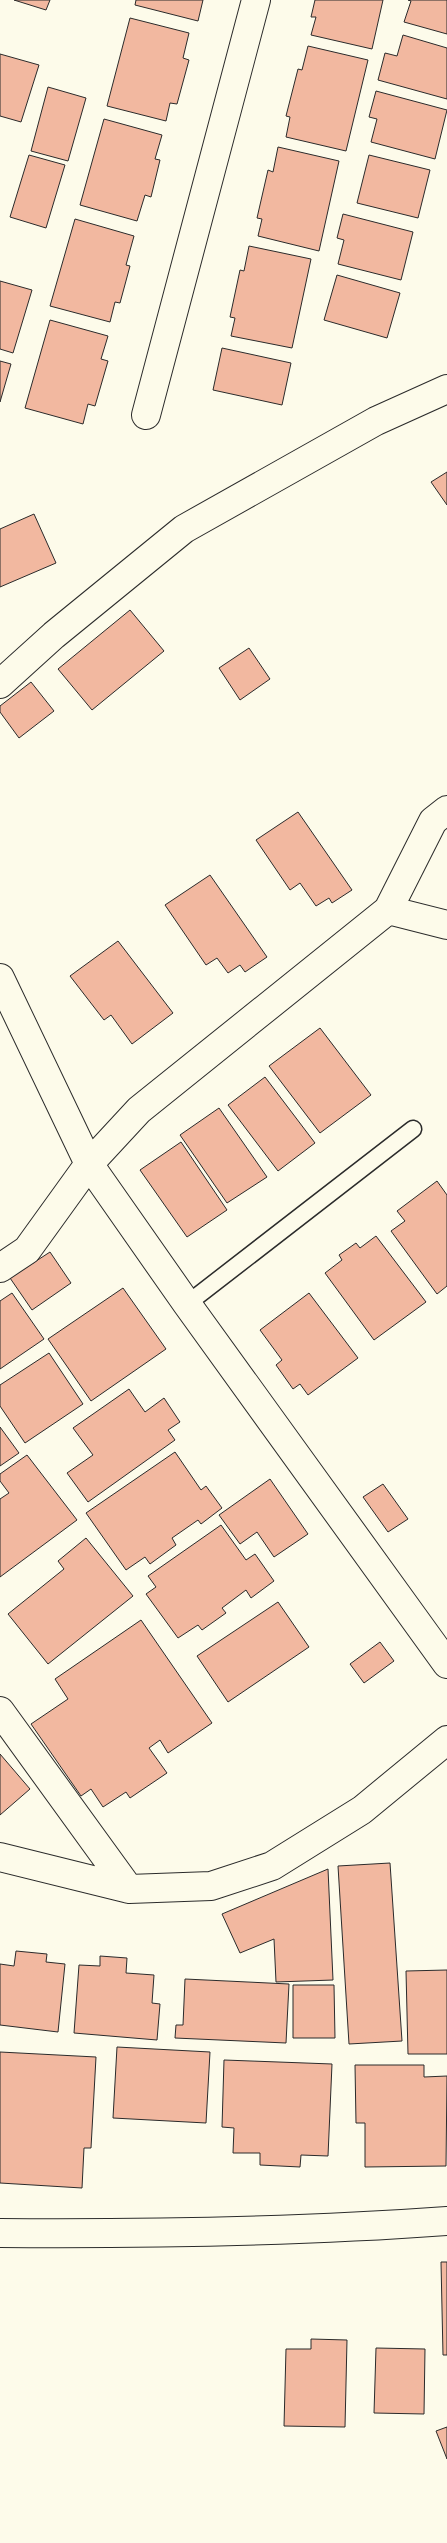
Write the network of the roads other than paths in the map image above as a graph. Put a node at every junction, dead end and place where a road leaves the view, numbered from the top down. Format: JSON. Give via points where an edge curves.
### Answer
{"nodes":[{"id":1,"x":256,"y":0,"type":"edge"},
{"id":2,"x":447,"y":389,"type":"edge"},
{"id":3,"x":146,"y":414,"type":"dead end"},
{"id":4,"x":0,"y":684,"type":"edge"},
{"id":5,"x":447,"y":810,"type":"edge"},
{"id":6,"x":388,"y":910,"type":"junction"},
{"id":7,"x":447,"y":925,"type":"edge"},
{"id":8,"x":0,"y":978,"type":"edge"},
{"id":9,"x":413,"y":1128,"type":"dead end"},
{"id":10,"x":89,"y":1164,"type":"junction"},
{"id":11,"x":0,"y":1268,"type":"edge"},
{"id":12,"x":187,"y":1304,"type":"junction"},
{"id":13,"x":447,"y":1664,"type":"edge"},
{"id":14,"x":0,"y":1711,"type":"edge"},
{"id":15,"x":447,"y":1740,"type":"edge"},
{"id":16,"x":0,"y":1856,"type":"edge"},
{"id":17,"x":129,"y":1889,"type":"junction"},
{"id":18,"x":447,"y":2221,"type":"edge"},
{"id":19,"x":0,"y":2233,"type":"edge"}],
"edges":[{"from":1,"to":3,"type":"street"},
{"from":2,"to":4,"type":"street","via":[[376,421],[184,529],[54,635]]},
{"from":5,"to":6,"type":"street","via":[[433,821]]},
{"from":6,"to":7,"type":"street"},
{"from":6,"to":10,"type":"street","via":[[139,1110]]},
{"from":8,"to":10,"type":"street"},
{"from":9,"to":12,"type":"lane"},
{"from":10,"to":11,"type":"street","via":[[28,1250]]},
{"from":10,"to":12,"type":"street"},
{"from":12,"to":13,"type":"street"},
{"from":14,"to":17,"type":"street"},
{"from":15,"to":17,"type":"street","via":[[362,1810],[272,1866],[211,1886]]},
{"from":16,"to":17,"type":"street"},
{"from":18,"to":19,"type":"street","via":[[125,2234]]}]}
